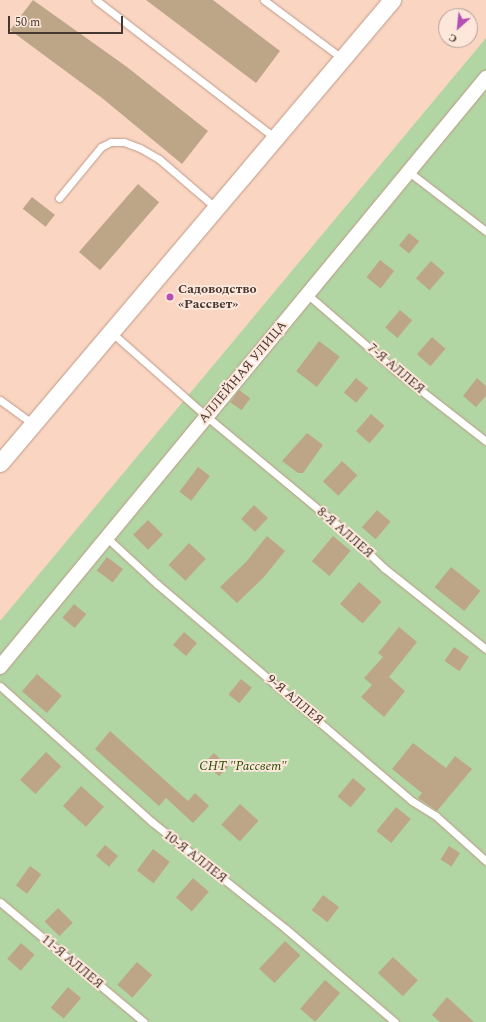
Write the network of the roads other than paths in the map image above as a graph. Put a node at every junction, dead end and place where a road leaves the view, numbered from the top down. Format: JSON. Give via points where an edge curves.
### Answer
{"nodes":[{"id":1,"x":96,"y":0,"type":"edge"},
{"id":2,"x":264,"y":0,"type":"edge"},
{"id":3,"x":392,"y":0,"type":"edge"},
{"id":4,"x":343,"y":59,"type":"junction"},
{"id":5,"x":486,"y":78,"type":"edge"},
{"id":6,"x":276,"y":138,"type":"junction"},
{"id":7,"x":409,"y":172,"type":"junction"},
{"id":8,"x":59,"y":198,"type":"dead end"},
{"id":9,"x":216,"y":208,"type":"junction"},
{"id":10,"x":486,"y":231,"type":"edge"},
{"id":11,"x":308,"y":295,"type":"junction"},
{"id":12,"x":111,"y":332,"type":"junction"},
{"id":13,"x":0,"y":400,"type":"edge"},
{"id":14,"x":206,"y":416,"type":"junction"},
{"id":15,"x":34,"y":424,"type":"junction"},
{"id":16,"x":486,"y":441,"type":"edge"},
{"id":17,"x":0,"y":463,"type":"edge"},
{"id":18,"x":106,"y":537,"type":"junction"},
{"id":19,"x":486,"y":649,"type":"edge"},
{"id":20,"x":0,"y":667,"type":"edge"},
{"id":21,"x":0,"y":686,"type":"edge"},
{"id":22,"x":486,"y":861,"type":"edge"},
{"id":23,"x":0,"y":902,"type":"edge"},
{"id":24,"x":144,"y":1022,"type":"edge"},
{"id":25,"x":395,"y":1022,"type":"edge"}],
"edges":[{"from":1,"to":6,"type":"lane"},
{"from":2,"to":4,"type":"lane"},
{"from":3,"to":4,"type":"street"},
{"from":4,"to":6,"type":"street"},
{"from":5,"to":7,"type":"street","name":"АЛЛЕЙНАЯ УЛИЦА"},
{"from":6,"to":9,"type":"street"},
{"from":7,"to":10,"type":"lane"},
{"from":7,"to":11,"type":"street","name":"АЛЛЕЙНАЯ УЛИЦА"},
{"from":8,"to":9,"type":"lane","via":[[101,147],[111,142],[124,142],[159,160]]},
{"from":9,"to":12,"type":"street"},
{"from":11,"to":14,"type":"street","name":"АЛЛЕЙНАЯ УЛИЦА"},
{"from":11,"to":16,"type":"lane","name":"7-Я АЛЛЕЯ","via":[[396,371]]},
{"from":12,"to":14,"type":"lane","name":"8-Я АЛЛЕЯ"},
{"from":12,"to":15,"type":"street"},
{"from":13,"to":15,"type":"lane"},
{"from":14,"to":18,"type":"street","name":"АЛЛЕЙНАЯ УЛИЦА"},
{"from":14,"to":19,"type":"lane","name":"8-Я АЛЛЕЯ","via":[[352,537],[384,568]]},
{"from":15,"to":17,"type":"street"},
{"from":18,"to":20,"type":"street","name":"АЛЛЕЙНАЯ УЛИЦА"},
{"from":18,"to":22,"type":"lane","name":"9-Я АЛЛЕЯ","via":[[157,584],[412,801],[436,816]]},
{"from":21,"to":25,"type":"lane","name":"10-Я АЛЛЕЯ","via":[[152,822],[286,929]]},
{"from":23,"to":24,"type":"lane","name":"11-Я АЛЛЕЯ"}]}
